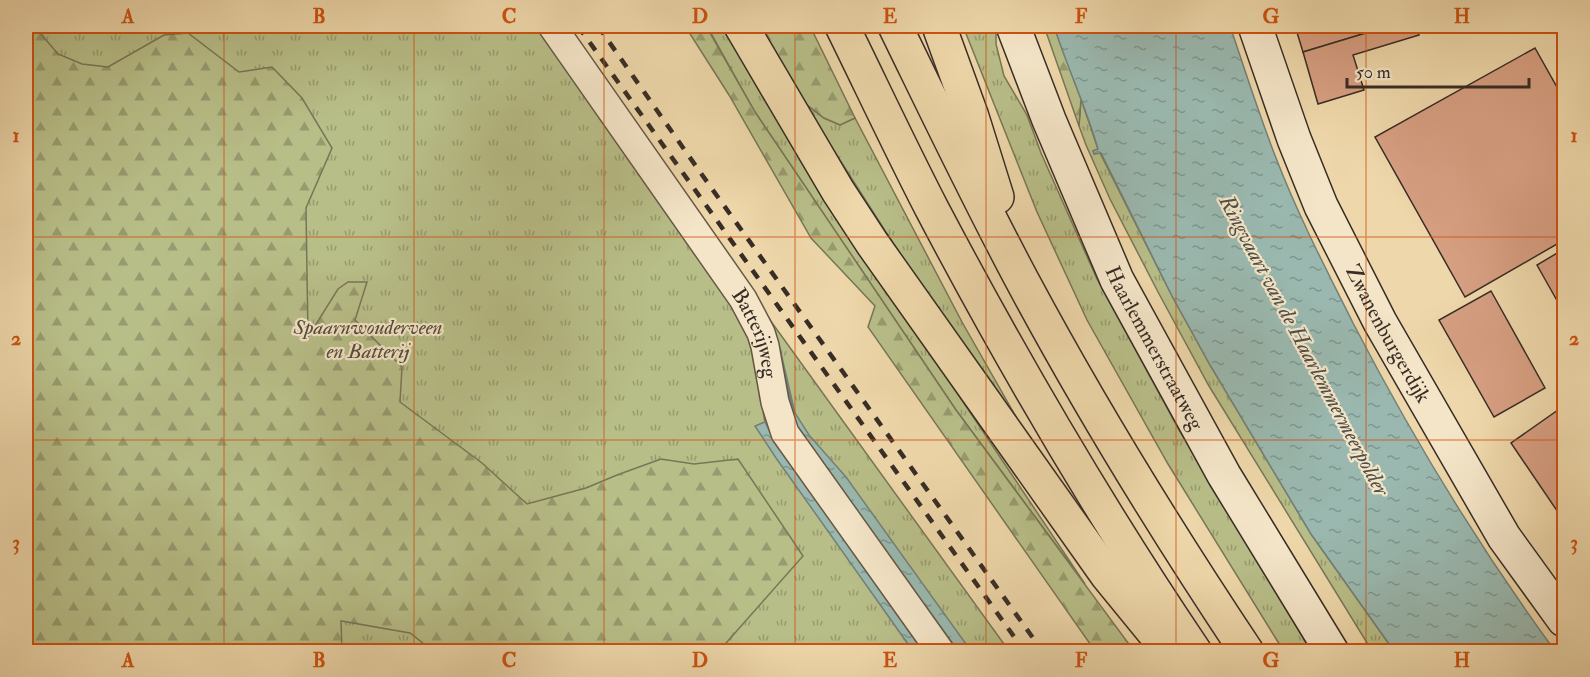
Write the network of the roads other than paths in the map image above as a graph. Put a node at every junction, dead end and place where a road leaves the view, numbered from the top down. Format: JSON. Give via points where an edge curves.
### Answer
{"nodes":[{"id":1,"x":552,"y":26,"type":"edge"},
{"id":2,"x":741,"y":26,"type":"edge"},
{"id":3,"x":842,"y":26,"type":"edge"},
{"id":4,"x":895,"y":26,"type":"edge"},
{"id":5,"x":939,"y":26,"type":"edge"},
{"id":6,"x":1013,"y":26,"type":"edge"},
{"id":7,"x":1255,"y":26,"type":"edge"},
{"id":8,"x":1023,"y":282,"type":"junction"},
{"id":9,"x":1564,"y":620,"type":"edge"},
{"id":10,"x":941,"y":651,"type":"edge"},
{"id":11,"x":1170,"y":651,"type":"edge"},
{"id":12,"x":1195,"y":651,"type":"edge"},
{"id":13,"x":1246,"y":651,"type":"edge"},
{"id":14,"x":1332,"y":651,"type":"edge"}],
"edges":[{"from":1,"to":10,"type":"street","name":"Batterijweg","via":[[734,284],[760,333],[785,433]]},
{"from":2,"to":11,"type":"highway","via":[[872,243],[1107,575]]},
{"from":3,"to":12,"type":"highway","via":[[932,208],[1044,412]]},
{"from":4,"to":8,"type":"highway"},
{"from":5,"to":8,"type":"highway"},
{"from":6,"to":14,"type":"main road","name":"Haarlemmerstraatweg","via":[[1117,280],[1224,475]]},
{"from":7,"to":9,"type":"main road","name":"Zwanenburgerdijk","via":[[1321,206],[1380,322],[1504,537]]},
{"from":8,"to":13,"type":"highway","via":[[1092,406]]}]}
